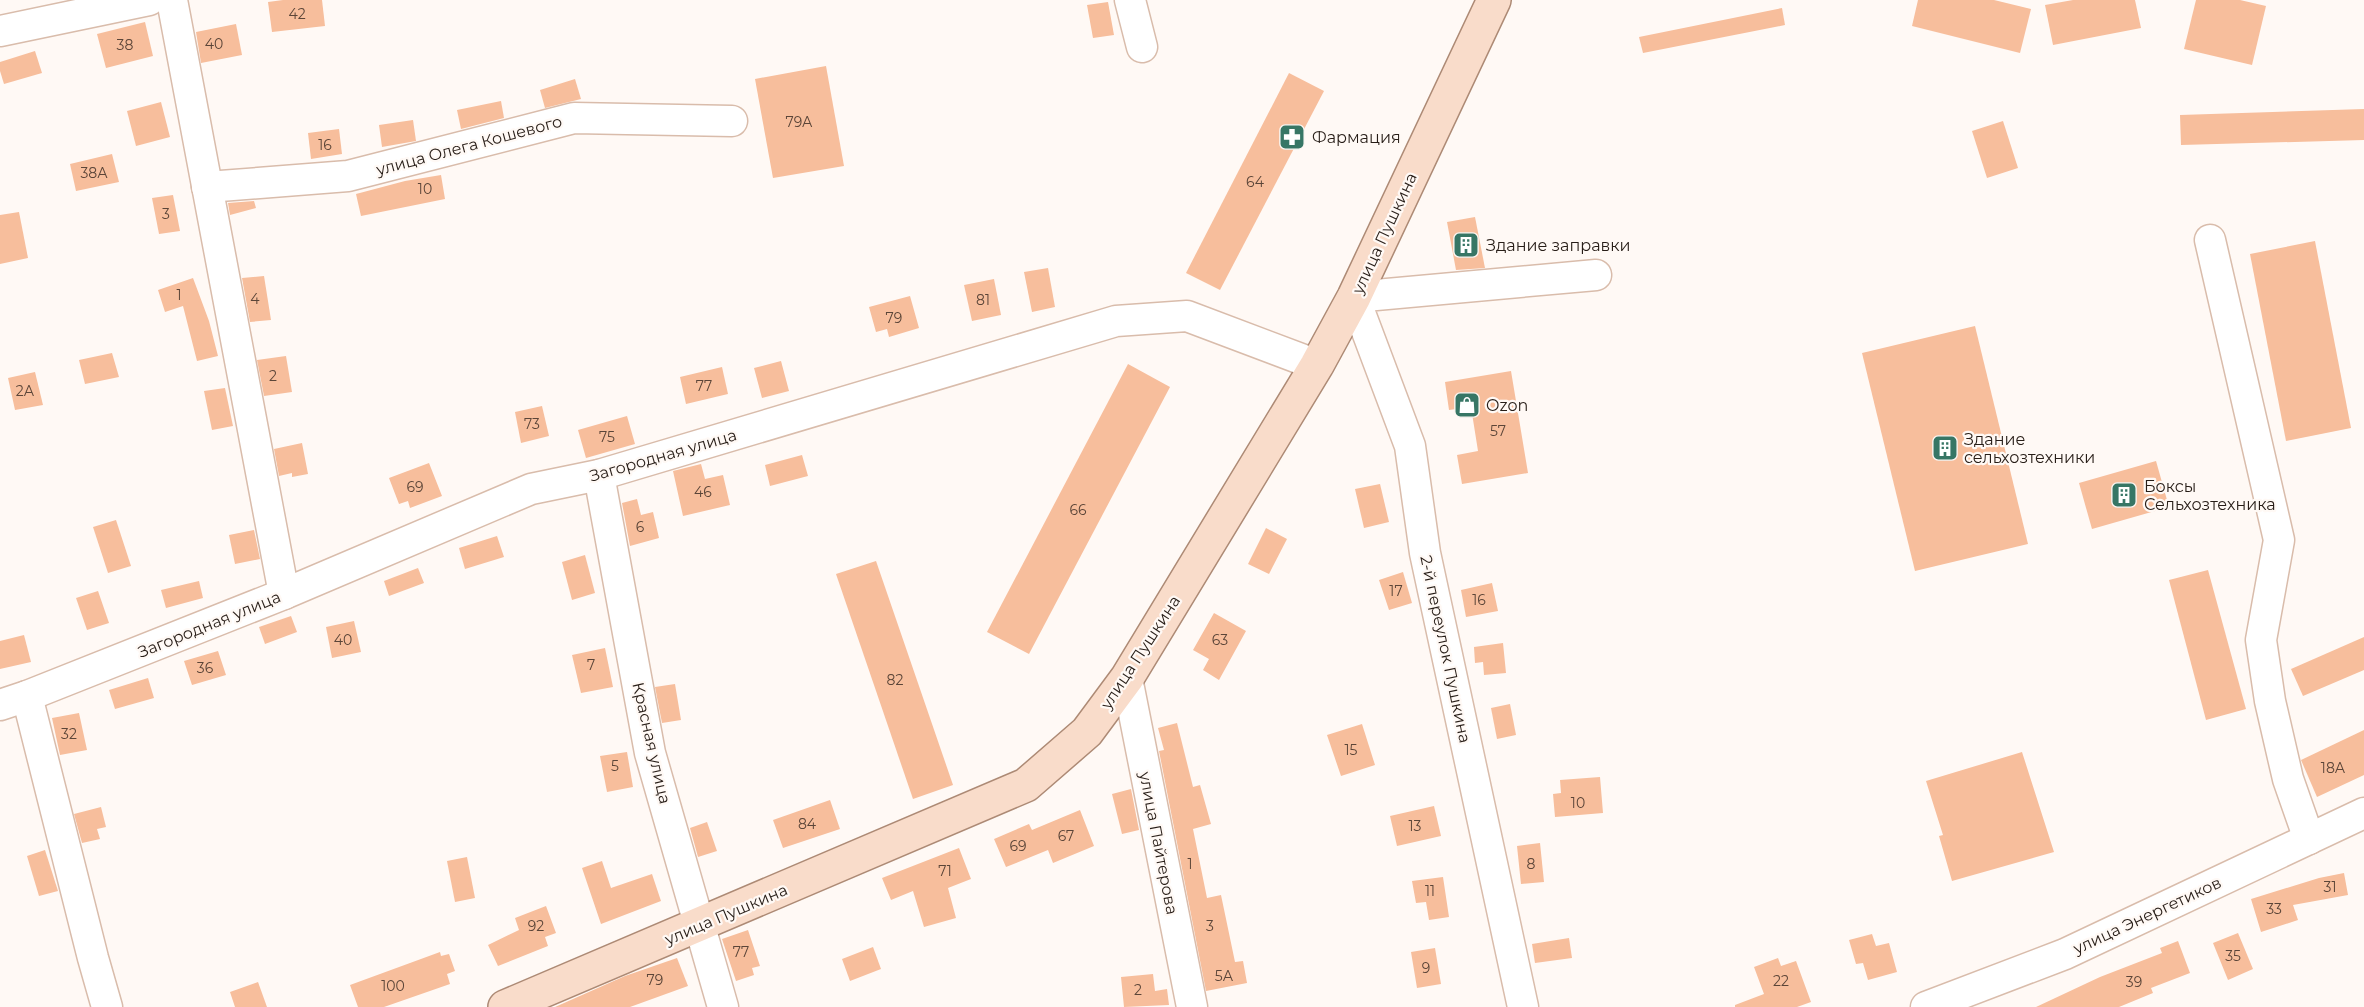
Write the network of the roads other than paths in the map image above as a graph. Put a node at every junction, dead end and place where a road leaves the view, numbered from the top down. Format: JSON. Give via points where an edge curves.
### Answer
{"nodes":[{"id":1,"x":148,"y":0,"type":"edge"},
{"id":2,"x":172,"y":0,"type":"edge"},
{"id":3,"x":1130,"y":0,"type":"edge"},
{"id":4,"x":1494,"y":0,"type":"edge"},
{"id":5,"x":0,"y":31,"type":"edge"},
{"id":6,"x":1142,"y":47,"type":"dead end"},
{"id":7,"x":732,"y":121,"type":"dead end"},
{"id":8,"x":207,"y":187,"type":"junction"},
{"id":9,"x":2210,"y":240,"type":"dead end"},
{"id":10,"x":1596,"y":275,"type":"dead end"},
{"id":11,"x":1354,"y":297,"type":"junction"},
{"id":12,"x":1317,"y":365,"type":"junction"},
{"id":13,"x":599,"y":475,"type":"junction"},
{"id":14,"x":284,"y":594,"type":"junction"},
{"id":15,"x":1127,"y":678,"type":"junction"},
{"id":16,"x":13,"y":701,"type":"edge"},
{"id":17,"x":2364,"y":813,"type":"edge"},
{"id":18,"x":2309,"y":839,"type":"junction"},
{"id":19,"x":700,"y":925,"type":"junction"},
{"id":20,"x":107,"y":1007,"type":"edge"},
{"id":21,"x":505,"y":1007,"type":"edge"},
{"id":22,"x":723,"y":1007,"type":"edge"},
{"id":23,"x":1191,"y":1007,"type":"edge"},
{"id":24,"x":1523,"y":1007,"type":"edge"},
{"id":25,"x":1926,"y":1007,"type":"edge"}],
"edges":[{"from":1,"to":5,"type":"street"},
{"from":2,"to":8,"type":"street"},
{"from":3,"to":6,"type":"street"},
{"from":4,"to":11,"type":"main road","name":"улица Пушкина"},
{"from":7,"to":8,"type":"street","name":"улица Олега Кошевого","via":[[574,118],[348,176]]},
{"from":8,"to":14,"type":"street"},
{"from":9,"to":18,"type":"street","via":[[2279,540],[2261,640],[2288,779]]},
{"from":10,"to":11,"type":"street"},
{"from":11,"to":12,"type":"main road","name":"улица Пушкина"},
{"from":11,"to":24,"type":"street","name":"2-й переулок Пушкина","via":[[1410,446],[1425,553]]},
{"from":12,"to":13,"type":"street","name":"Загородная улица","via":[[1186,316],[1116,321]]},
{"from":12,"to":15,"type":"main road","name":"улица Пушкина"},
{"from":13,"to":14,"type":"street","name":"Загородная улица","via":[[531,489]]},
{"from":13,"to":19,"type":"street","name":"Красная улица","via":[[650,753]]},
{"from":14,"to":16,"type":"street","name":"Загородная улица"},
{"from":15,"to":19,"type":"main road","name":"улица Пушкина","via":[[1088,732],[1026,785]]},
{"from":15,"to":23,"type":"street","name":"улица Пайтерова"},
{"from":16,"to":20,"type":"street","name":"Загородная улица"},
{"from":17,"to":18,"type":"street","name":"улица Энергетиков"},
{"from":18,"to":25,"type":"street","name":"улица Энергетиков","via":[[2065,954]]},
{"from":19,"to":21,"type":"main road","name":"улица Пушкина"},
{"from":19,"to":22,"type":"street","name":"Красная улица"}]}
